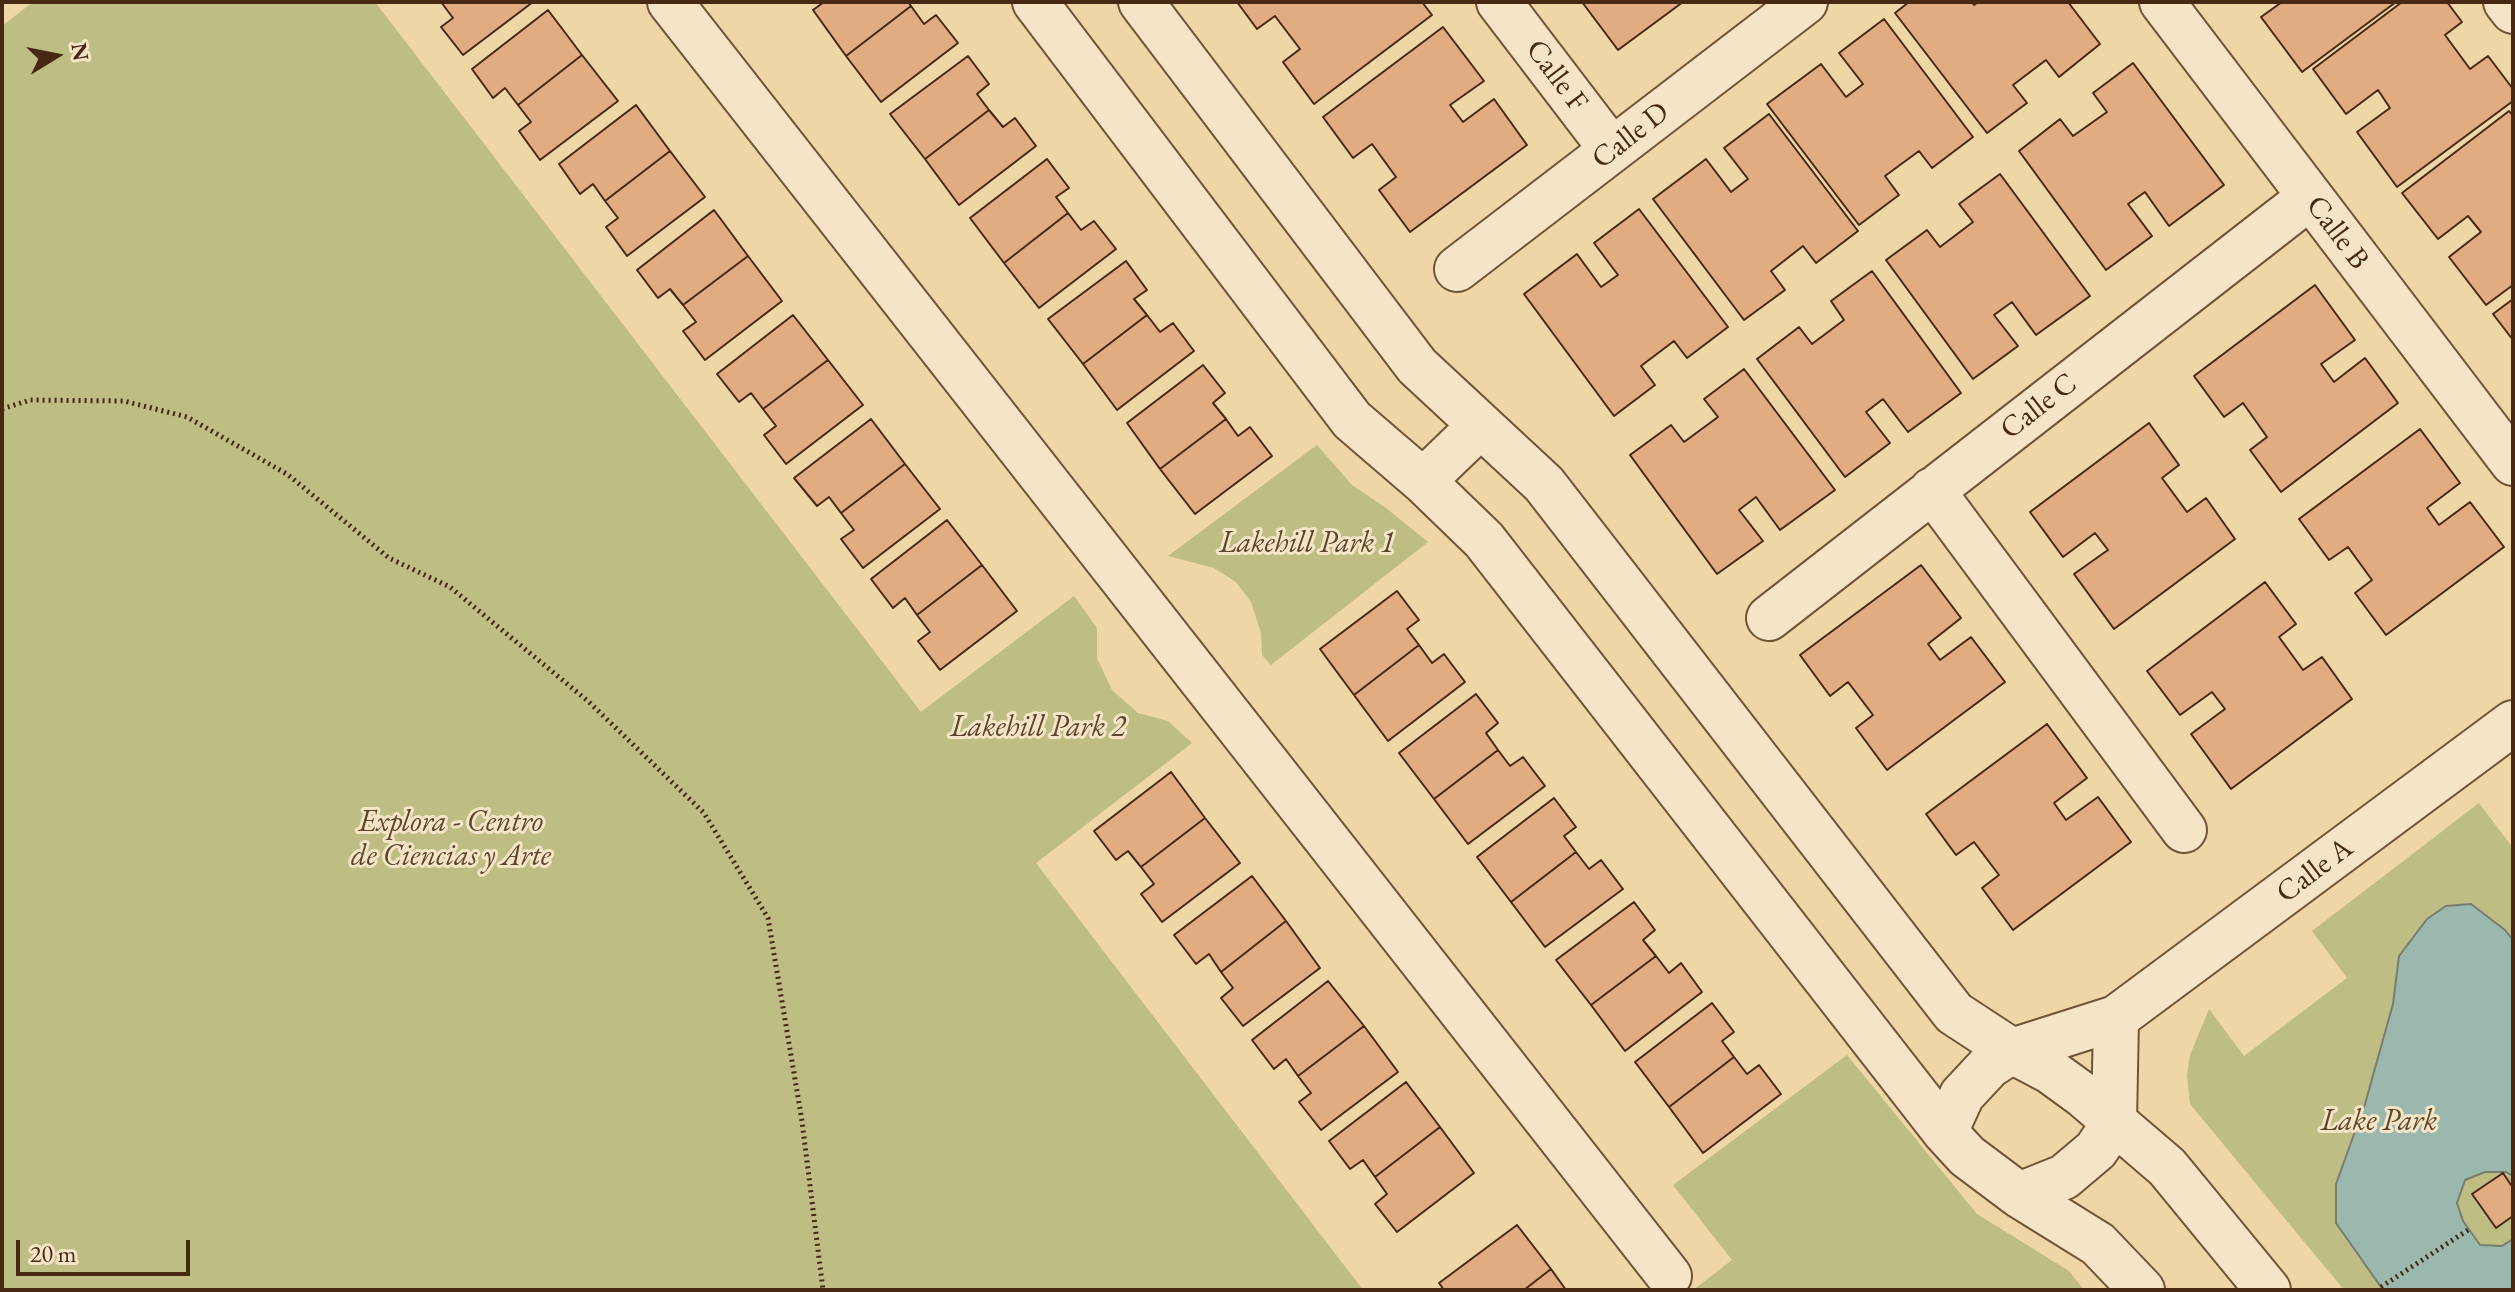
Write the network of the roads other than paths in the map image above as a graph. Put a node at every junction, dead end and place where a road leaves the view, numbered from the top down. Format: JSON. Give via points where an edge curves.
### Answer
{"nodes":[{"id":1,"x":670,"y":2,"type":"edge"},
{"id":2,"x":1035,"y":2,"type":"edge"},
{"id":3,"x":1141,"y":2,"type":"edge"},
{"id":4,"x":1499,"y":2,"type":"edge"},
{"id":5,"x":1805,"y":2,"type":"edge"},
{"id":6,"x":2162,"y":2,"type":"edge"},
{"id":7,"x":2506,"y":2,"type":"edge"},
{"id":8,"x":2513,"y":11,"type":"edge"},
{"id":9,"x":1612,"y":150,"type":"junction"},
{"id":10,"x":2310,"y":197,"type":"junction"},
{"id":11,"x":1457,"y":269,"type":"dead end"},
{"id":12,"x":1480,"y":426,"type":"junction"},
{"id":13,"x":2513,"y":463,"type":"edge"},
{"id":14,"x":1423,"y":481,"type":"junction"},
{"id":15,"x":1932,"y":490,"type":"junction"},
{"id":16,"x":1769,"y":618,"type":"dead end"},
{"id":17,"x":2513,"y":723,"type":"edge"},
{"id":18,"x":2184,"y":830,"type":"dead end"},
{"id":19,"x":2116,"y":1018,"type":"junction"},
{"id":20,"x":2012,"y":1051,"type":"junction"},
{"id":21,"x":2114,"y":1123,"type":"junction"},
{"id":22,"x":1945,"y":1132,"type":"junction"},
{"id":23,"x":2019,"y":1195,"type":"junction"},
{"id":24,"x":1669,"y":1276,"type":"dead end"},
{"id":25,"x":2142,"y":1290,"type":"edge"},
{"id":26,"x":2268,"y":1290,"type":"edge"}],
"edges":[{"from":1,"to":24,"type":"street"},
{"from":2,"to":14,"type":"street","via":[[1352,420]]},
{"from":3,"to":12,"type":"street","via":[[1417,366]]},
{"from":4,"to":9,"type":"street","name":"Calle F"},
{"from":5,"to":9,"type":"street","name":"Calle D"},
{"from":6,"to":10,"type":"street","name":"Calle B"},
{"from":7,"to":8,"type":"street"},
{"from":9,"to":11,"type":"street","name":"Calle D"},
{"from":10,"to":13,"type":"street","name":"Calle B"},
{"from":10,"to":15,"type":"street","name":"Calle C"},
{"from":12,"to":14,"type":"street"},
{"from":12,"to":20,"type":"street","via":[[1544,484],[1954,1013]]},
{"from":14,"to":22,"type":"street","via":[[1484,540]]},
{"from":15,"to":16,"type":"street","name":"Calle C"},
{"from":15,"to":18,"type":"street"},
{"from":17,"to":19,"type":"street","name":"Calle A"},
{"from":19,"to":20,"type":"street","name":"Calle A"},
{"from":19,"to":21,"type":"street"},
{"from":20,"to":21,"type":"street","via":[[2050,1071]]},
{"from":20,"to":22,"type":"street","name":"Calle A","via":[[1962,1095]]},
{"from":21,"to":23,"type":"street","via":[[2096,1150],[2064,1177]]},
{"from":21,"to":26,"type":"street","via":[[2167,1167]]},
{"from":22,"to":23,"type":"street","via":[[1967,1156]]},
{"from":23,"to":25,"type":"street","via":[[2098,1244]]}]}
